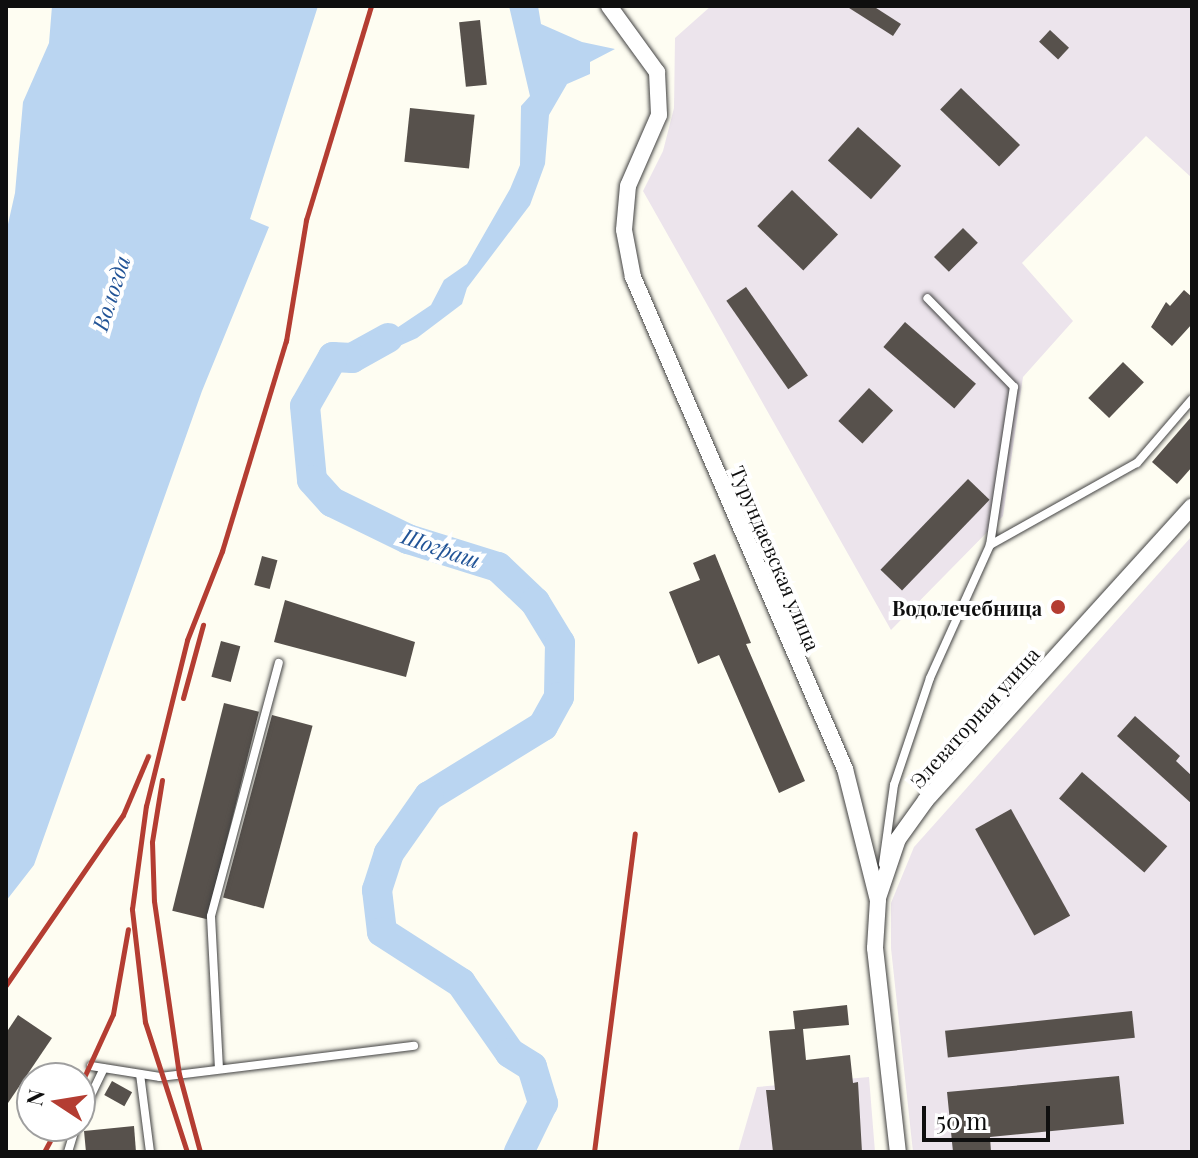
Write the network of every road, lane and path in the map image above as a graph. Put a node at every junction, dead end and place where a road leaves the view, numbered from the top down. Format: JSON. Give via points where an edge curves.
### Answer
{"nodes":[{"id":1,"x":609,"y":6,"type":"edge"},
{"id":2,"x":927,"y":298,"type":"dead end"},
{"id":3,"x":1192,"y":399,"type":"edge"},
{"id":4,"x":1192,"y":507,"type":"edge"},
{"id":5,"x":990,"y":545,"type":"junction"},
{"id":6,"x":279,"y":663,"type":"dead end"},
{"id":7,"x":878,"y":900,"type":"junction"},
{"id":8,"x":414,"y":1046,"type":"dead end"},
{"id":9,"x":96,"y":1067,"type":"edge"},
{"id":10,"x":104,"y":1068,"type":"junction"},
{"id":11,"x":219,"y":1069,"type":"junction"},
{"id":12,"x":140,"y":1074,"type":"junction"},
{"id":13,"x":96,"y":1085,"type":"edge"},
{"id":14,"x":150,"y":1152,"type":"edge"},
{"id":15,"x":898,"y":1152,"type":"edge"}],
"edges":[{"from":1,"to":7,"type":"street","name":"Турундаевская улица","via":[[657,72],[659,115],[628,186],[624,230],[633,277],[845,769]]},
{"from":2,"to":5,"type":"lane","via":[[1014,387]]},
{"from":3,"to":5,"type":"lane","via":[[1137,463]]},
{"from":4,"to":7,"type":"street","name":"Элеваторная улица","via":[[926,800],[898,839]]},
{"from":5,"to":7,"type":"lane","via":[[930,678],[894,785]]},
{"from":6,"to":11,"type":"lane","via":[[211,916]]},
{"from":7,"to":15,"type":"street","name":"Турундаевская улица","via":[[875,948]]},
{"from":8,"to":11,"type":"lane"},
{"from":9,"to":10,"type":"lane"},
{"from":10,"to":12,"type":"lane"},
{"from":10,"to":13,"type":"lane"},
{"from":11,"to":12,"type":"lane","via":[[160,1077]]},
{"from":12,"to":14,"type":"lane"}]}
